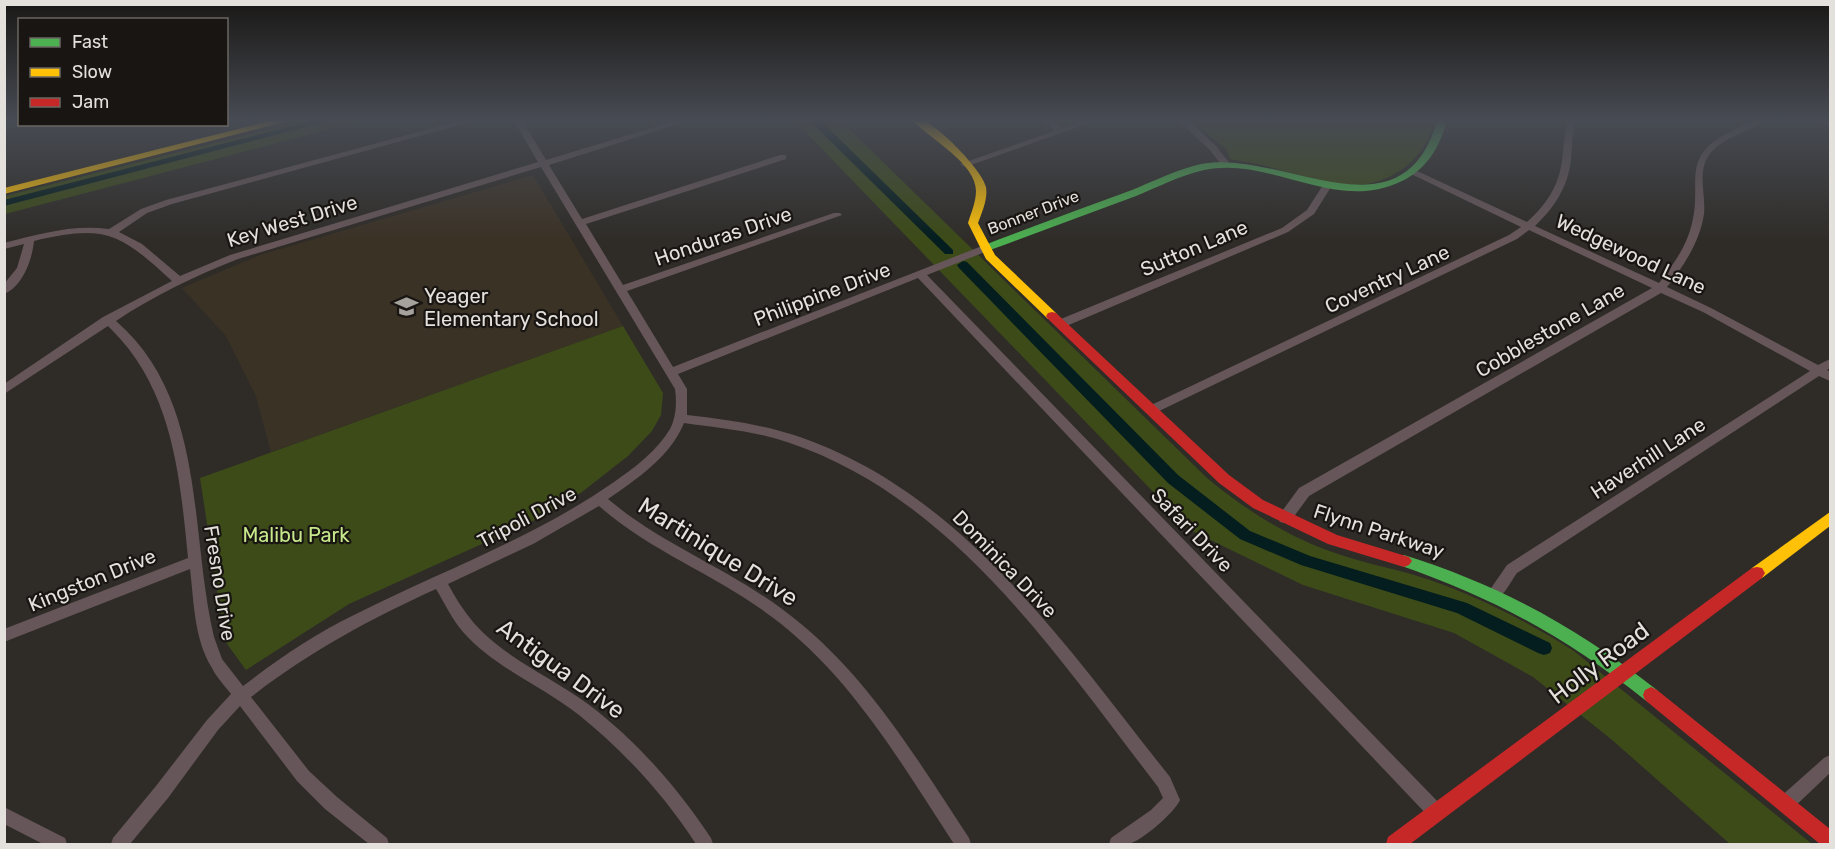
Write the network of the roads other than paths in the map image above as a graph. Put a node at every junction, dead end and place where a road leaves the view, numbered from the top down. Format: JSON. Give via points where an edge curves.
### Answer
{"nodes":[{"id":1,"x":126,"y":161,"type":"edge"},
{"id":2,"x":323,"y":161,"type":"edge"},
{"id":3,"x":541,"y":161,"type":"edge"},
{"id":4,"x":554,"y":161,"type":"edge"},
{"id":5,"x":775,"y":161,"type":"edge"},
{"id":6,"x":962,"y":161,"type":"edge"},
{"id":7,"x":976,"y":161,"type":"edge"},
{"id":8,"x":1223,"y":161,"type":"edge"},
{"id":9,"x":1425,"y":161,"type":"edge"},
{"id":10,"x":1565,"y":161,"type":"edge"},
{"id":11,"x":1701,"y":161,"type":"edge"},
{"id":12,"x":543,"y":164,"type":"junction"},
{"id":13,"x":966,"y":164,"type":"junction"},
{"id":14,"x":1226,"y":165,"type":"junction"},
{"id":15,"x":1412,"y":172,"type":"junction"},
{"id":16,"x":1326,"y":187,"type":"junction"},
{"id":17,"x":4,"y":191,"type":"edge"},
{"id":18,"x":837,"y":216,"type":"dead end"},
{"id":19,"x":579,"y":223,"type":"junction"},
{"id":20,"x":1529,"y":226,"type":"junction"},
{"id":21,"x":110,"y":233,"type":"junction"},
{"id":22,"x":29,"y":240,"type":"junction"},
{"id":23,"x":4,"y":246,"type":"edge"},
{"id":24,"x":986,"y":248,"type":"junction"},
{"id":25,"x":920,"y":274,"type":"junction"},
{"id":26,"x":179,"y":281,"type":"junction"},
{"id":27,"x":1661,"y":288,"type":"junction"},
{"id":28,"x":620,"y":290,"type":"junction"},
{"id":29,"x":4,"y":291,"type":"edge"},
{"id":30,"x":107,"y":320,"type":"junction"},
{"id":31,"x":1060,"y":324,"type":"junction"},
{"id":32,"x":1827,"y":370,"type":"edge"},
{"id":33,"x":672,"y":372,"type":"junction"},
{"id":34,"x":4,"y":390,"type":"edge"},
{"id":35,"x":1151,"y":410,"type":"junction"},
{"id":36,"x":680,"y":418,"type":"junction"},
{"id":37,"x":599,"y":499,"type":"junction"},
{"id":38,"x":1285,"y":518,"type":"junction"},
{"id":39,"x":1830,"y":518,"type":"edge"},
{"id":40,"x":195,"y":561,"type":"junction"},
{"id":41,"x":440,"y":582,"type":"junction"},
{"id":42,"x":1494,"y":594,"type":"junction"},
{"id":43,"x":4,"y":636,"type":"edge"},
{"id":44,"x":1624,"y":673,"type":"junction"},
{"id":45,"x":241,"y":696,"type":"junction"},
{"id":46,"x":1830,"y":763,"type":"edge"},
{"id":47,"x":1785,"y":804,"type":"junction"},
{"id":48,"x":1436,"y":812,"type":"junction"},
{"id":49,"x":4,"y":815,"type":"edge"},
{"id":50,"x":1830,"y":841,"type":"edge"},
{"id":51,"x":59,"y":844,"type":"edge"},
{"id":52,"x":119,"y":844,"type":"edge"},
{"id":53,"x":381,"y":844,"type":"edge"},
{"id":54,"x":705,"y":844,"type":"edge"},
{"id":55,"x":963,"y":844,"type":"edge"},
{"id":56,"x":1117,"y":844,"type":"edge"},
{"id":57,"x":1395,"y":844,"type":"edge"}],
"edges":[{"from":1,"to":17,"type":"street"},
{"from":2,"to":21,"type":"street","via":[[169,202],[144,211]]},
{"from":3,"to":12,"type":"street","name":"Tripoli Drive"},
{"from":4,"to":12,"type":"street","name":"Key West Drive"},
{"from":5,"to":19,"type":"street"},
{"from":6,"to":13,"type":"street","name":"Flynn Parkway"},
{"from":7,"to":13,"type":"street"},
{"from":8,"to":14,"type":"street"},
{"from":9,"to":15,"type":"street","name":"Bonner Drive"},
{"from":10,"to":20,"type":"street","name":"Coventry Lane","via":[[1563,179],[1546,210]]},
{"from":11,"to":27,"type":"street","name":"Cobblestone Lane","via":[[1695,231]]},
{"from":12,"to":19,"type":"street","name":"Tripoli Drive"},
{"from":12,"to":26,"type":"street","name":"Key West Drive","via":[[270,244]]},
{"from":13,"to":24,"type":"street","name":"Flynn Parkway","via":[[981,182],[973,223]]},
{"from":14,"to":16,"type":"street","name":"Bonner Drive","via":[[1261,169]]},
{"from":14,"to":24,"type":"street","name":"Bonner Drive","via":[[1188,171]]},
{"from":15,"to":16,"type":"street","name":"Bonner Drive","via":[[1362,190]]},
{"from":15,"to":20,"type":"street","name":"Wedgewood Lane"},
{"from":16,"to":31,"type":"street","name":"Sutton Lane","via":[[1311,212],[1285,230]]},
{"from":18,"to":28,"type":"street","name":"Honduras Drive"},
{"from":19,"to":28,"type":"street","name":"Tripoli Drive"},
{"from":20,"to":27,"type":"street","name":"Wedgewood Lane"},
{"from":20,"to":35,"type":"street","name":"Coventry Lane","via":[[1485,252]]},
{"from":21,"to":22,"type":"street","via":[[80,231]]},
{"from":21,"to":26,"type":"street","via":[[132,242]]},
{"from":22,"to":23,"type":"street"},
{"from":22,"to":29,"type":"street","via":[[25,266]]},
{"from":24,"to":25,"type":"street","name":"Philippine Drive"},
{"from":24,"to":31,"type":"street","name":"Flynn Parkway","via":[[990,257]]},
{"from":25,"to":33,"type":"street","name":"Philippine Drive"},
{"from":25,"to":48,"type":"street","name":"Safari Drive"},
{"from":26,"to":30,"type":"street","name":"Key West Drive"},
{"from":27,"to":32,"type":"street","name":"Wedgewood Lane"},
{"from":27,"to":38,"type":"street","name":"Cobblestone Lane","via":[[1304,492]]},
{"from":28,"to":33,"type":"street","name":"Tripoli Drive"},
{"from":30,"to":34,"type":"street","name":"Key West Drive"},
{"from":30,"to":40,"type":"street","name":"Fresno Drive","via":[[146,364],[164,397],[180,448]]},
{"from":31,"to":35,"type":"street","name":"Flynn Parkway"},
{"from":32,"to":42,"type":"street","name":"Haverhill Lane","via":[[1512,569]]},
{"from":33,"to":36,"type":"street","name":"Tripoli Drive","via":[[683,400]]},
{"from":35,"to":38,"type":"street","name":"Flynn Parkway","via":[[1224,479]]},
{"from":36,"to":37,"type":"street","name":"Tripoli Drive","via":[[663,447]]},
{"from":36,"to":56,"type":"street","name":"Dominica Drive","via":[[753,429],[793,440],[850,465],[913,503],[971,552],[1012,595],[1164,782],[1172,800],[1157,816]]},
{"from":37,"to":41,"type":"street","name":"Tripoli Drive","via":[[526,543]]},
{"from":37,"to":55,"type":"street","name":"Martinique Drive","via":[[644,534],[730,580],[803,633],[848,678],[880,718]]},
{"from":38,"to":42,"type":"street","name":"Flynn Parkway","via":[[1333,540],[1446,573]]},
{"from":39,"to":44,"type":"street","name":"Holly Road"},
{"from":40,"to":43,"type":"street","name":"Kingston Drive"},
{"from":40,"to":45,"type":"street","name":"Fresno Drive","via":[[209,649]]},
{"from":41,"to":45,"type":"street","name":"Tripoli Drive","via":[[329,635]]},
{"from":41,"to":54,"type":"street","name":"Antigua Drive","via":[[459,615],[490,646],[554,687],[624,745]]},
{"from":42,"to":44,"type":"street","name":"Flynn Parkway","via":[[1560,628]]},
{"from":44,"to":47,"type":"street","name":"Flynn Parkway"},
{"from":44,"to":48,"type":"street","name":"Holly Road"},
{"from":45,"to":52,"type":"street","name":"Tripoli Drive","via":[[214,723]]},
{"from":45,"to":53,"type":"street","name":"Fresno Drive","via":[[303,776]]},
{"from":46,"to":47,"type":"street"},
{"from":47,"to":50,"type":"street","name":"Flynn Parkway"},
{"from":48,"to":57,"type":"street","name":"Holly Road"},
{"from":49,"to":51,"type":"street"}]}
